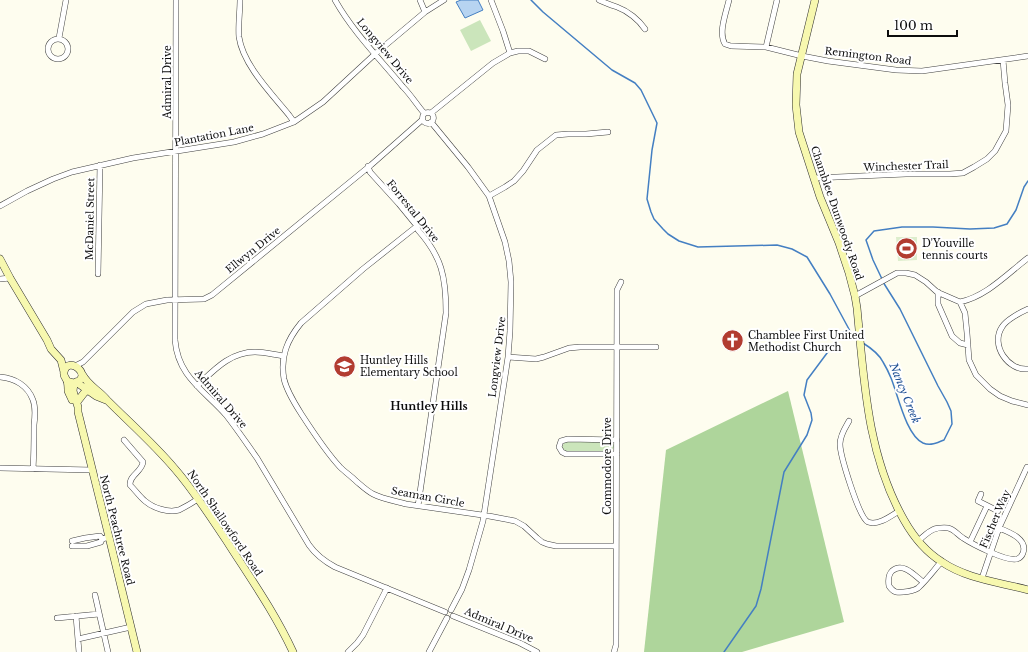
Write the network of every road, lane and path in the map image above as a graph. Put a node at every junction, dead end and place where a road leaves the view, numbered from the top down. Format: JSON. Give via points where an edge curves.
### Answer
{"nodes":[{"id":1,"x":66,"y":0,"type":"edge"},
{"id":2,"x":176,"y":0,"type":"edge"},
{"id":3,"x":240,"y":0,"type":"edge"},
{"id":4,"x":335,"y":0,"type":"edge"},
{"id":5,"x":420,"y":0,"type":"edge"},
{"id":6,"x":444,"y":0,"type":"edge"},
{"id":7,"x":491,"y":0,"type":"edge"},
{"id":8,"x":599,"y":0,"type":"edge"},
{"id":9,"x":728,"y":0,"type":"edge"},
{"id":10,"x":777,"y":0,"type":"edge"},
{"id":11,"x":815,"y":0,"type":"edge"},
{"id":12,"x":425,"y":12,"type":"junction"},
{"id":13,"x":645,"y":29,"type":"dead end"},
{"id":14,"x":60,"y":38,"type":"junction"},
{"id":15,"x":766,"y":47,"type":"junction"},
{"id":16,"x":510,"y":53,"type":"junction"},
{"id":17,"x":375,"y":54,"type":"junction"},
{"id":18,"x":802,"y":56,"type":"junction"},
{"id":19,"x":1028,"y":56,"type":"edge"},
{"id":20,"x":545,"y":59,"type":"dead end"},
{"id":21,"x":1003,"y":60,"type":"junction"},
{"id":22,"x":424,"y":113,"type":"junction"},
{"id":23,"x":431,"y":113,"type":"junction"},
{"id":24,"x":422,"y":120,"type":"junction"},
{"id":25,"x":294,"y":122,"type":"junction"},
{"id":26,"x":431,"y":122,"type":"junction"},
{"id":27,"x":608,"y":132,"type":"dead end"},
{"id":28,"x":175,"y":152,"type":"junction"},
{"id":29,"x":100,"y":165,"type":"junction"},
{"id":30,"x":368,"y":166,"type":"junction"},
{"id":31,"x":814,"y":178,"type":"junction"},
{"id":32,"x":489,"y":196,"type":"junction"},
{"id":33,"x":0,"y":206,"type":"edge"},
{"id":34,"x":417,"y":226,"type":"junction"},
{"id":35,"x":1028,"y":258,"type":"edge"},
{"id":36,"x":0,"y":259,"type":"edge"},
{"id":37,"x":98,"y":274,"type":"dead end"},
{"id":38,"x":10,"y":278,"type":"junction"},
{"id":39,"x":0,"y":279,"type":"edge"},
{"id":40,"x":621,"y":282,"type":"dead end"},
{"id":41,"x":938,"y":292,"type":"junction"},
{"id":42,"x":855,"y":296,"type":"junction"},
{"id":43,"x":175,"y":300,"type":"junction"},
{"id":44,"x":960,"y":302,"type":"junction"},
{"id":45,"x":1028,"y":309,"type":"edge"},
{"id":46,"x":47,"y":340,"type":"junction"},
{"id":47,"x":968,"y":345,"type":"junction"},
{"id":48,"x":617,"y":346,"type":"junction"},
{"id":49,"x":656,"y":346,"type":"dead end"},
{"id":50,"x":284,"y":356,"type":"junction"},
{"id":51,"x":508,"y":356,"type":"junction"},
{"id":52,"x":83,"y":362,"type":"junction"},
{"id":53,"x":73,"y":366,"type":"junction"},
{"id":54,"x":1028,"y":369,"type":"edge"},
{"id":55,"x":64,"y":372,"type":"junction"},
{"id":56,"x":81,"y":373,"type":"junction"},
{"id":57,"x":0,"y":377,"type":"edge"},
{"id":58,"x":72,"y":382,"type":"junction"},
{"id":59,"x":197,"y":386,"type":"junction"},
{"id":60,"x":88,"y":390,"type":"junction"},
{"id":61,"x":107,"y":400,"type":"junction"},
{"id":62,"x":77,"y":402,"type":"junction"},
{"id":63,"x":1028,"y":405,"type":"edge"},
{"id":64,"x":78,"y":412,"type":"junction"},
{"id":65,"x":849,"y":421,"type":"dead end"},
{"id":66,"x":124,"y":440,"type":"dead end"},
{"id":67,"x":617,"y":440,"type":"junction"},
{"id":68,"x":617,"y":454,"type":"junction"},
{"id":69,"x":1027,"y":467,"type":"edge"},
{"id":70,"x":0,"y":468,"type":"edge"},
{"id":71,"x":33,"y":469,"type":"junction"},
{"id":72,"x":92,"y":470,"type":"junction"},
{"id":73,"x":981,"y":494,"type":"dead end"},
{"id":74,"x":198,"y":499,"type":"junction"},
{"id":75,"x":418,"y":506,"type":"junction"},
{"id":76,"x":987,"y":506,"type":"junction"},
{"id":77,"x":899,"y":511,"type":"junction"},
{"id":78,"x":998,"y":511,"type":"dead end"},
{"id":79,"x":484,"y":516,"type":"junction"},
{"id":80,"x":999,"y":528,"type":"junction"},
{"id":81,"x":106,"y":538,"type":"junction"},
{"id":82,"x":918,"y":541,"type":"junction"},
{"id":83,"x":970,"y":542,"type":"junction"},
{"id":84,"x":616,"y":546,"type":"junction"},
{"id":85,"x":990,"y":553,"type":"junction"},
{"id":86,"x":941,"y":562,"type":"junction"},
{"id":87,"x":982,"y":578,"type":"junction"},
{"id":88,"x":923,"y":582,"type":"junction"},
{"id":89,"x":387,"y":588,"type":"junction"},
{"id":90,"x":1028,"y":590,"type":"edge"},
{"id":91,"x":95,"y":595,"type":"dead end"},
{"id":92,"x":451,"y":610,"type":"junction"},
{"id":93,"x":445,"y":612,"type":"junction"},
{"id":94,"x":99,"y":614,"type":"junction"},
{"id":95,"x":76,"y":616,"type":"junction"},
{"id":96,"x":453,"y":616,"type":"junction"},
{"id":97,"x":57,"y":618,"type":"dead end"},
{"id":98,"x":447,"y":618,"type":"junction"},
{"id":99,"x":131,"y":627,"type":"junction"},
{"id":100,"x":104,"y":634,"type":"junction"},
{"id":101,"x":78,"y":639,"type":"junction"},
{"id":102,"x":79,"y":652,"type":"edge"},
{"id":103,"x":108,"y":652,"type":"edge"},
{"id":104,"x":137,"y":652,"type":"edge"},
{"id":105,"x":293,"y":652,"type":"edge"},
{"id":106,"x":348,"y":652,"type":"edge"},
{"id":107,"x":429,"y":652,"type":"edge"},
{"id":108,"x":537,"y":652,"type":"edge"},
{"id":109,"x":614,"y":652,"type":"edge"}],
"edges":[{"from":1,"to":14,"type":"street"},
{"from":2,"to":28,"type":"street","name":"Admiral Drive"},
{"from":3,"to":25,"type":"street","via":[[239,38],[244,54],[257,76]]},
{"from":4,"to":17,"type":"street","name":"Longview Drive"},
{"from":5,"to":12,"type":"street"},
{"from":6,"to":12,"type":"street","name":"Plantation Lane"},
{"from":7,"to":16,"type":"street"},
{"from":8,"to":13,"type":"street","via":[[629,13]]},
{"from":9,"to":15,"type":"street","name":"Remington Road","via":[[722,44]]},
{"from":10,"to":15,"type":"street"},
{"from":11,"to":18,"type":"street","name":"Chamblee Dunwoody Road"},
{"from":12,"to":17,"type":"street","name":"Plantation Lane"},
{"from":14,"to":14,"type":"street","via":[[53,39],[47,47],[49,54],[57,59],[64,57],[68,51],[67,44]]},
{"from":15,"to":18,"type":"street","name":"Remington Road"},
{"from":16,"to":20,"type":"street","via":[[529,51]]},
{"from":16,"to":23,"type":"street","via":[[493,63]]},
{"from":17,"to":22,"type":"street","name":"Longview Drive"},
{"from":17,"to":25,"type":"street","name":"Plantation Lane","via":[[323,102]]},
{"from":18,"to":21,"type":"street","name":"Remington Road","via":[[896,70],[922,71]]},
{"from":18,"to":31,"type":"street","name":"Chamblee Dunwoody Road","via":[[797,74],[796,105],[799,132]]},
{"from":19,"to":21,"type":"street","name":"Remington Road"},
{"from":21,"to":31,"type":"street","name":"Winchester Trail","via":[[1008,105],[1006,131],[995,151],[987,159],[962,173]]},
{"from":22,"to":23,"type":"street"},
{"from":22,"to":24,"type":"street"},
{"from":23,"to":26,"type":"street"},
{"from":24,"to":26,"type":"street"},
{"from":24,"to":30,"type":"street","name":"Ellwyn Drive"},
{"from":25,"to":28,"type":"street","name":"Plantation Lane","via":[[234,142]]},
{"from":26,"to":32,"type":"street","name":"Longview Drive"},
{"from":27,"to":32,"type":"street","via":[[556,136],[537,150],[514,181]]},
{"from":28,"to":29,"type":"street","name":"Plantation Lane"},
{"from":28,"to":43,"type":"street","name":"Admiral Drive"},
{"from":29,"to":33,"type":"street","name":"Plantation Lane","via":[[53,179]]},
{"from":29,"to":37,"type":"street","name":"McDaniel Street"},
{"from":30,"to":34,"type":"street","name":"Forrestal Drive","via":[[370,172]]},
{"from":30,"to":43,"type":"street","name":"Ellwyn Drive","via":[[212,295],[204,299]]},
{"from":31,"to":42,"type":"street","name":"Chamblee Dunwoody Road","via":[[839,243]]},
{"from":32,"to":51,"type":"street","name":"Longview Drive","via":[[509,261],[511,304]]},
{"from":34,"to":50,"type":"street","name":"Seaman Circle","via":[[301,323],[288,340]]},
{"from":34,"to":75,"type":"street","name":"Forrestal Drive","via":[[442,270],[446,313]]},
{"from":35,"to":44,"type":"street","via":[[977,296]]},
{"from":36,"to":38,"type":"street","name":"North Peachtree Road"},
{"from":38,"to":39,"type":"street"},
{"from":38,"to":46,"type":"street","name":"North Peachtree Road"},
{"from":40,"to":48,"type":"street","name":"Commodore Drive","via":[[618,290]]},
{"from":41,"to":42,"type":"street","via":[[915,275],[897,273]]},
{"from":41,"to":44,"type":"street"},
{"from":41,"to":47,"type":"street","via":[[938,304],[952,336],[960,343]]},
{"from":42,"to":77,"type":"street","name":"Chamblee Dunwoody Road","via":[[868,408],[875,445]]},
{"from":43,"to":52,"type":"street","name":"Ellwyn Drive","via":[[146,304],[133,312]]},
{"from":43,"to":59,"type":"street","name":"Admiral Drive","via":[[175,340],[178,358],[183,369]]},
{"from":44,"to":47,"type":"street","via":[[964,312]]},
{"from":45,"to":54,"type":"street","via":[[1006,322],[998,338],[1002,355],[1011,365],[1023,370]]},
{"from":46,"to":53,"type":"street","name":"North Peachtree Road","via":[[53,343]]},
{"from":46,"to":55,"type":"street","name":"North Peachtree Road","via":[[61,360]]},
{"from":47,"to":63,"type":"street","via":[[969,360],[976,375],[1000,396]]},
{"from":48,"to":49,"type":"street"},
{"from":48,"to":51,"type":"street","via":[[574,347],[536,359]]},
{"from":48,"to":67,"type":"street","name":"Commodore Drive"},
{"from":50,"to":59,"type":"street","via":[[242,353],[216,367]]},
{"from":50,"to":75,"type":"street","name":"Seaman Circle","via":[[284,379],[289,393],[317,437],[340,466],[373,494]]},
{"from":51,"to":79,"type":"street","name":"Longview Drive"},
{"from":52,"to":53,"type":"street","name":"Ellwyn Drive"},
{"from":52,"to":56,"type":"street"},
{"from":53,"to":55,"type":"street"},
{"from":53,"to":56,"type":"street","name":"North Peachtree Road","via":[[78,367]]},
{"from":55,"to":58,"type":"street","name":"North Peachtree Road","via":[[64,377]]},
{"from":56,"to":58,"type":"street","via":[[80,379]]},
{"from":56,"to":61,"type":"street","name":"North Shallowford Road"},
{"from":57,"to":71,"type":"street","via":[[7,377],[22,384],[33,400]]},
{"from":58,"to":60,"type":"street","name":"North Shallowford Road"},
{"from":58,"to":62,"type":"street","name":"North Peachtree Road"},
{"from":58,"to":64,"type":"street","name":"North Peachtree Road","via":[[70,396]]},
{"from":59,"to":89,"type":"street","name":"Admiral Drive","via":[[248,445],[313,551],[335,566]]},
{"from":60,"to":61,"type":"street","name":"North Shallowford Road"},
{"from":60,"to":62,"type":"street"},
{"from":61,"to":74,"type":"street","name":"North Shallowford Road","via":[[175,468]]},
{"from":62,"to":64,"type":"street","name":"North Peachtree Road"},
{"from":64,"to":72,"type":"street","name":"North Peachtree Road"},
{"from":65,"to":77,"type":"street","via":[[841,437],[841,451],[863,518],[874,523]]},
{"from":66,"to":74,"type":"street","via":[[143,462],[130,480],[130,485],[149,504],[172,511]]},
{"from":67,"to":68,"type":"street","name":"Commodore Drive"},
{"from":67,"to":68,"type":"street","via":[[568,439],[561,441],[559,447],[566,454]]},
{"from":68,"to":84,"type":"street","name":"Commodore Drive"},
{"from":69,"to":80,"type":"street","name":"Fischer Way"},
{"from":70,"to":71,"type":"street"},
{"from":71,"to":72,"type":"street"},
{"from":72,"to":81,"type":"street","name":"North Peachtree Road"},
{"from":73,"to":76,"type":"street","via":[[978,501]]},
{"from":74,"to":105,"type":"street","name":"North Shallowford Road","via":[[265,599]]},
{"from":75,"to":79,"type":"street","name":"Seaman Circle"},
{"from":76,"to":78,"type":"street"},
{"from":76,"to":83,"type":"street"},
{"from":77,"to":82,"type":"street","name":"Chamblee Dunwoody Road"},
{"from":79,"to":84,"type":"street","name":"Seaman Circle","via":[[520,524],[542,542],[556,546]]},
{"from":79,"to":92,"type":"street","name":"Longview Drive","via":[[469,570]]},
{"from":80,"to":85,"type":"street","name":"Fischer Way"},
{"from":80,"to":85,"type":"street","via":[[1021,539],[1025,550],[1021,557],[1014,559]]},
{"from":81,"to":81,"type":"street","via":[[87,546],[72,543],[85,538]]},
{"from":81,"to":99,"type":"street","name":"North Peachtree Road"},
{"from":82,"to":83,"type":"street","via":[[933,529],[949,528]]},
{"from":82,"to":86,"type":"street","name":"Chamblee Dunwoody Road"},
{"from":83,"to":85,"type":"street"},
{"from":84,"to":109,"type":"street","name":"Commodore Drive"},
{"from":85,"to":87,"type":"street","name":"Fischer Way"},
{"from":86,"to":87,"type":"street","name":"Chamblee Dunwoody Road","via":[[960,572]]},
{"from":86,"to":88,"type":"street"},
{"from":87,"to":90,"type":"street","name":"Chamblee Dunwoody Road"},
{"from":88,"to":88,"type":"street","via":[[914,590],[897,592],[889,586],[889,577],[893,570],[902,567]]},
{"from":89,"to":93,"type":"street","name":"Admiral Drive"},
{"from":89,"to":106,"type":"street","via":[[363,634]]},
{"from":91,"to":94,"type":"street"},
{"from":92,"to":93,"type":"street"},
{"from":92,"to":96,"type":"street"},
{"from":93,"to":98,"type":"street"},
{"from":94,"to":95,"type":"street"},
{"from":94,"to":100,"type":"street"},
{"from":95,"to":97,"type":"street"},
{"from":95,"to":101,"type":"street"},
{"from":96,"to":98,"type":"street"},
{"from":96,"to":108,"type":"street","name":"Admiral Drive"},
{"from":98,"to":107,"type":"street"},
{"from":99,"to":100,"type":"street"},
{"from":99,"to":104,"type":"street","name":"North Peachtree Road"},
{"from":100,"to":101,"type":"street"},
{"from":100,"to":103,"type":"street"},
{"from":101,"to":102,"type":"street"}]}
